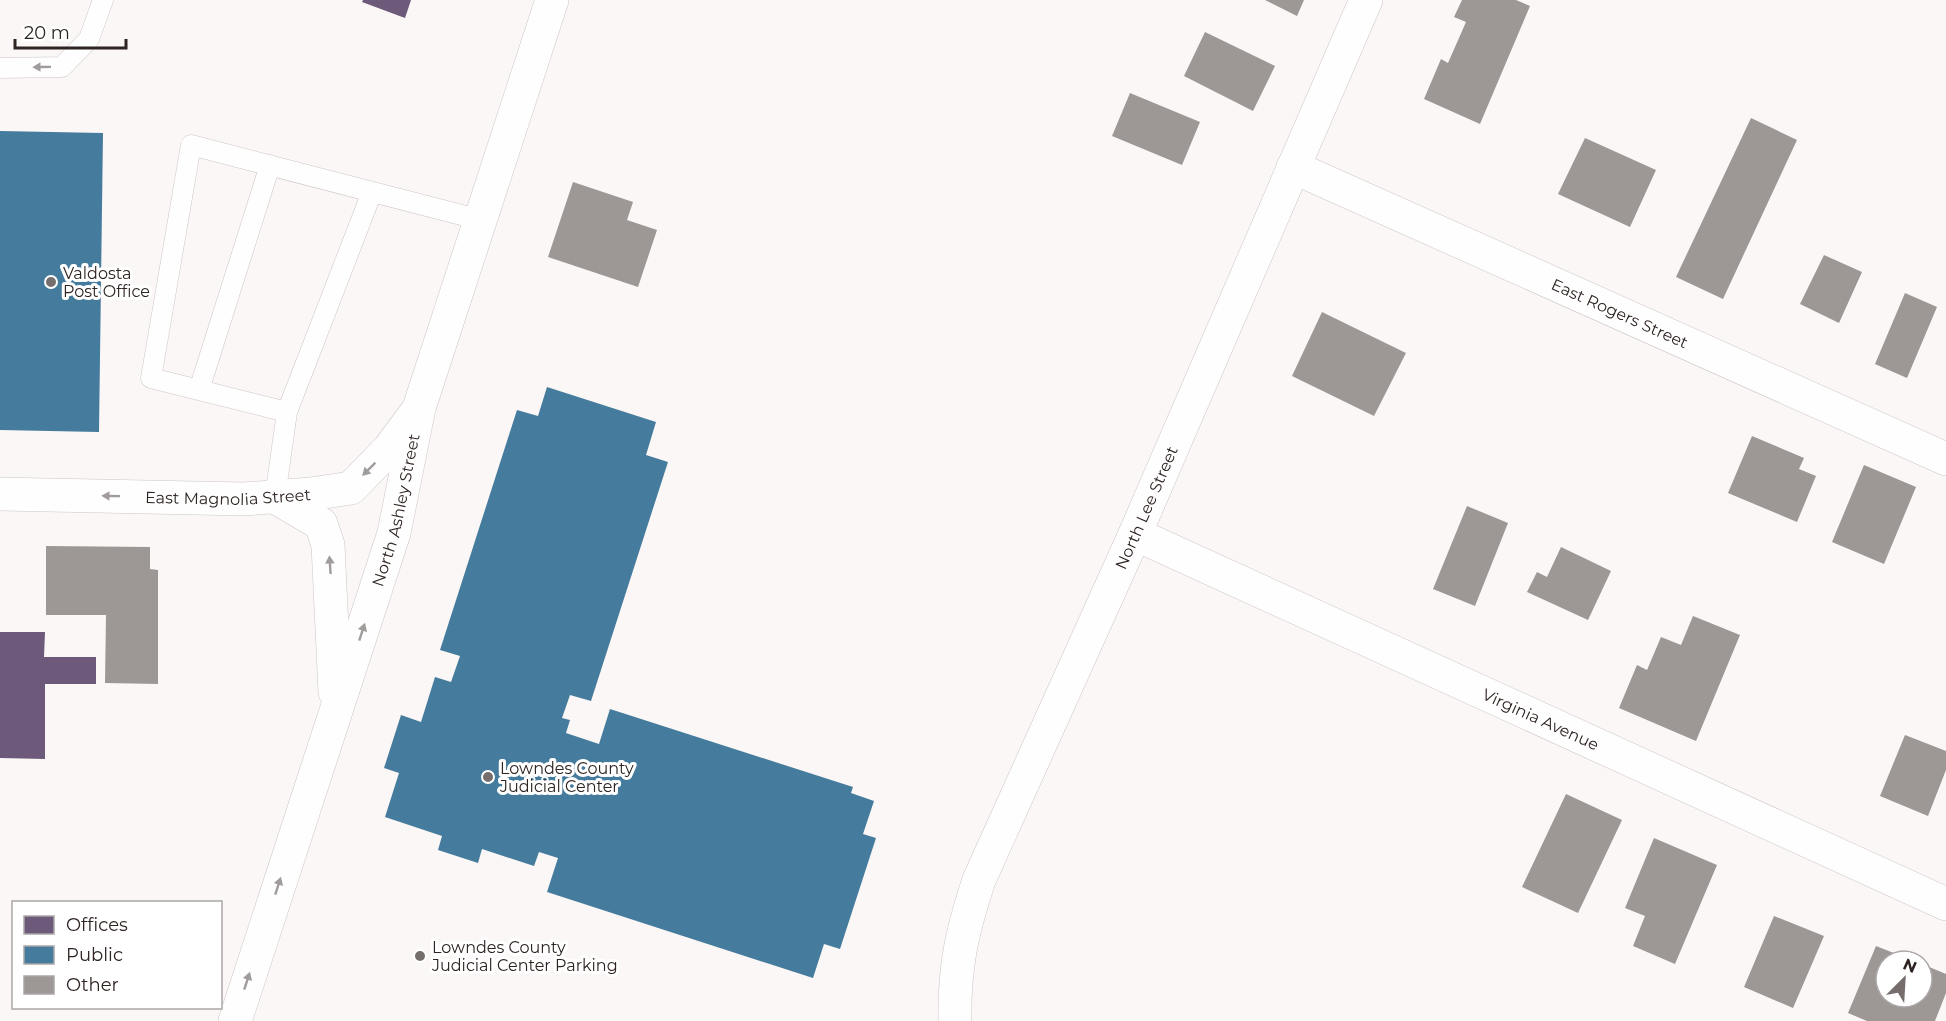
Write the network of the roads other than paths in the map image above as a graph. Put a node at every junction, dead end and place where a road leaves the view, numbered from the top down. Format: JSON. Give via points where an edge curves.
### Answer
{"nodes":[{"id":1,"x":103,"y":0,"type":"edge"},
{"id":2,"x":552,"y":0,"type":"edge"},
{"id":3,"x":1366,"y":0,"type":"edge"},
{"id":4,"x":0,"y":68,"type":"edge"},
{"id":5,"x":270,"y":165,"type":"junction"},
{"id":6,"x":1293,"y":167,"type":"junction"},
{"id":7,"x":372,"y":192,"type":"junction"},
{"id":8,"x":482,"y":220,"type":"junction"},
{"id":9,"x":199,"y":390,"type":"junction"},
{"id":10,"x":419,"y":408,"type":"junction"},
{"id":11,"x":287,"y":412,"type":"junction"},
{"id":12,"x":1946,"y":459,"type":"edge"},
{"id":13,"x":0,"y":494,"type":"edge"},
{"id":14,"x":275,"y":497,"type":"junction"},
{"id":15,"x":1135,"y":534,"type":"junction"},
{"id":16,"x":336,"y":707,"type":"junction"},
{"id":17,"x":1946,"y":904,"type":"edge"},
{"id":18,"x":235,"y":1021,"type":"edge"},
{"id":19,"x":955,"y":1021,"type":"edge"}],
"edges":[{"from":1,"to":4,"type":"lane","one_way":true,"via":[[89,39],[62,67]]},
{"from":2,"to":8,"type":"street","name":"North Ashley Street"},
{"from":3,"to":6,"type":"street","name":"North Lee Street"},
{"from":5,"to":7,"type":"lane"},
{"from":5,"to":9,"type":"lane"},
{"from":5,"to":9,"type":"lane","via":[[191,145],[151,378]]},
{"from":6,"to":12,"type":"street","name":"East Rogers Street"},
{"from":6,"to":15,"type":"street","name":"North Lee Street"},
{"from":7,"to":8,"type":"lane"},
{"from":7,"to":11,"type":"lane"},
{"from":8,"to":10,"type":"street","name":"North Ashley Street"},
{"from":9,"to":11,"type":"lane"},
{"from":10,"to":14,"type":"street","name":"East Magnolia Street","one_way":true,"via":[[389,449],[351,488]]},
{"from":16,"to":10,"type":"street","name":"North Ashley Street","one_way":true,"via":[[394,533]]},
{"from":11,"to":14,"type":"lane"},
{"from":14,"to":13,"type":"street","name":"East Magnolia Street","one_way":true},
{"from":16,"to":14,"type":"street","one_way":true,"via":[[328,545],[321,524]]},
{"from":15,"to":17,"type":"street","name":"Virginia Avenue"},
{"from":15,"to":19,"type":"street","name":"North Lee Street","via":[[979,880],[956,961]]},
{"from":18,"to":16,"type":"street","name":"North Ashley Street","one_way":true}]}
